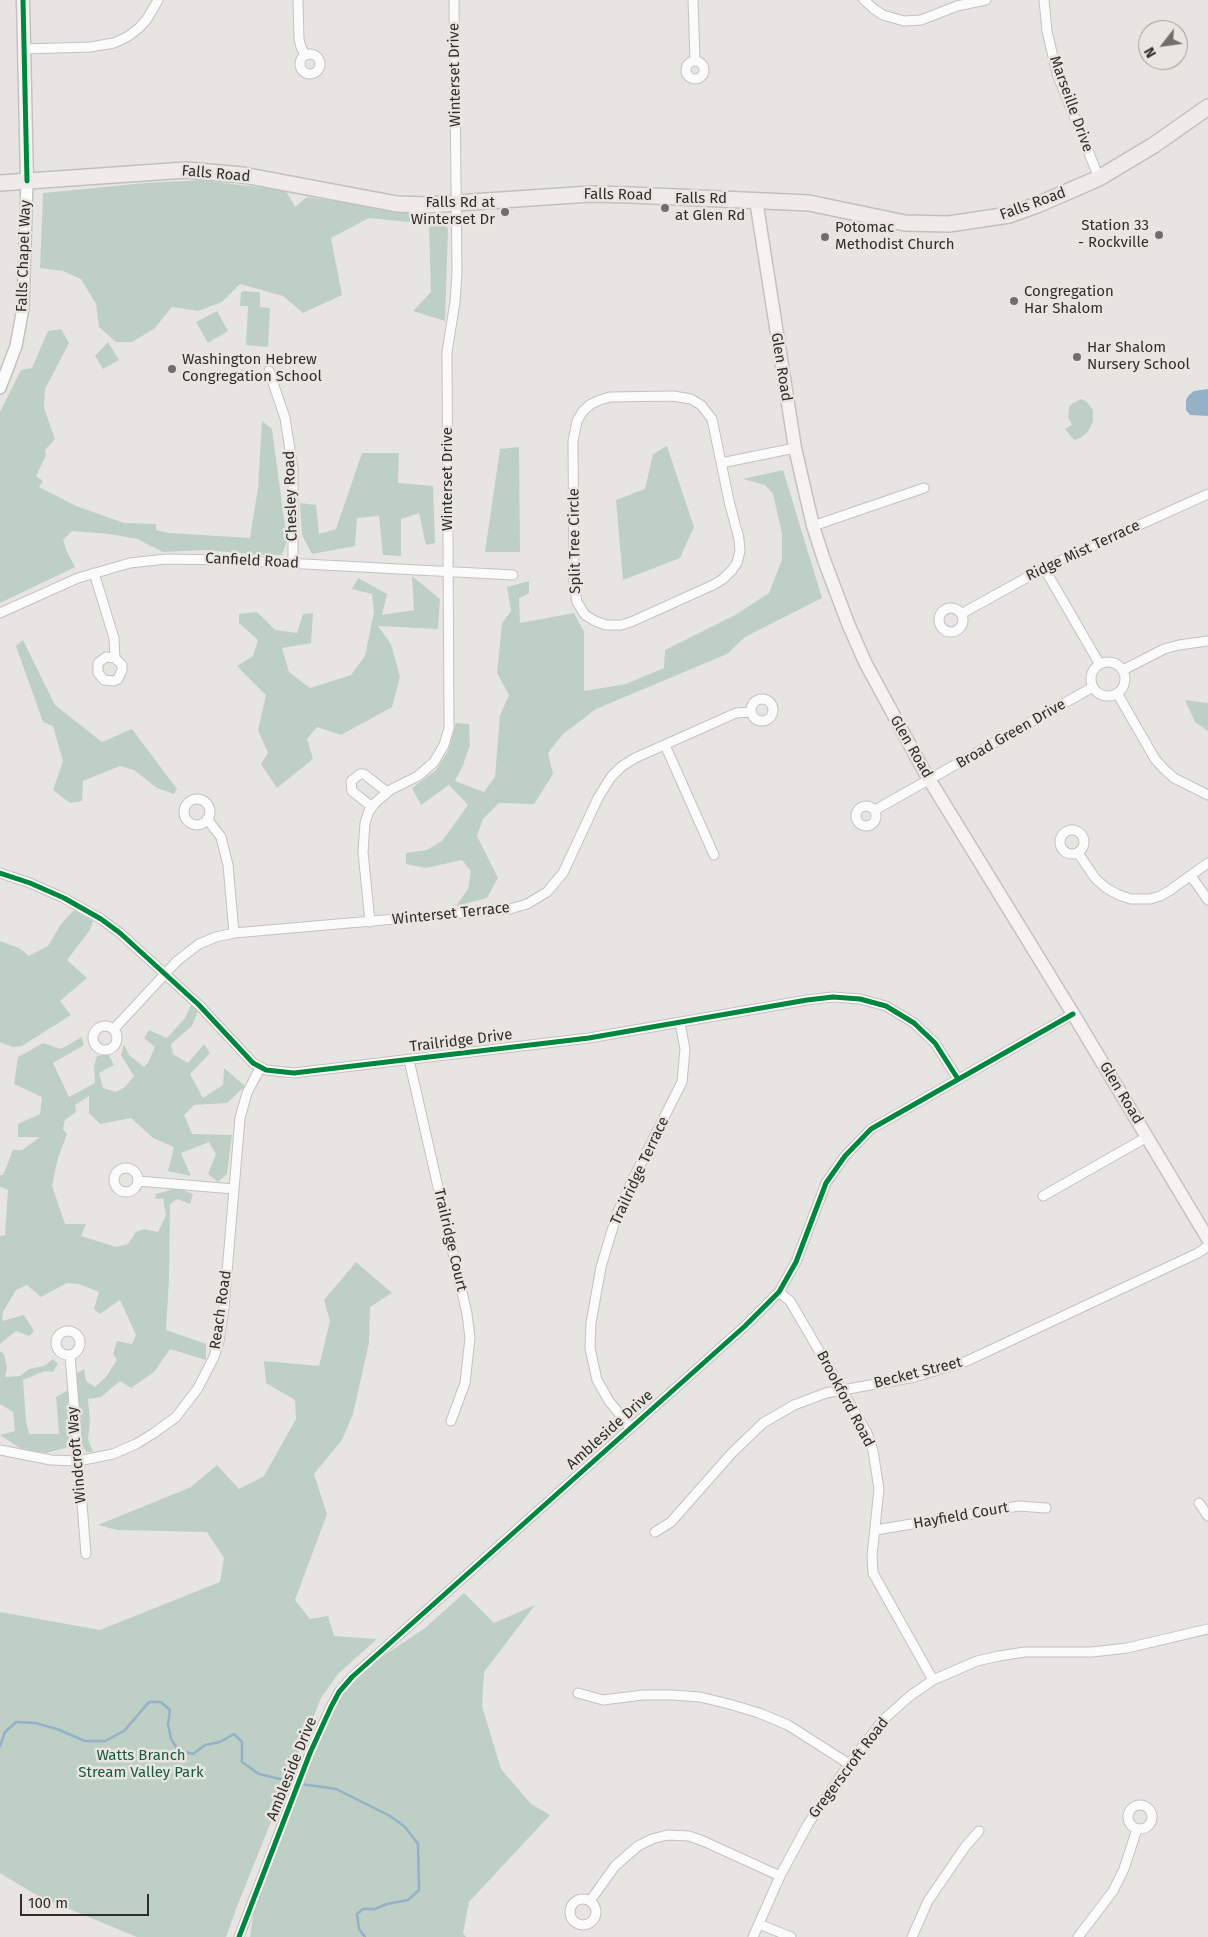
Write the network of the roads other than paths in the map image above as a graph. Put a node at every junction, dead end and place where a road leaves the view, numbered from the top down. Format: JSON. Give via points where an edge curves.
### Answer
{"nodes":[{"id":1,"x":23,"y":0,"type":"edge"},
{"id":2,"x":158,"y":0,"type":"edge"},
{"id":3,"x":298,"y":0,"type":"edge"},
{"id":4,"x":454,"y":0,"type":"edge"},
{"id":5,"x":693,"y":0,"type":"edge"},
{"id":6,"x":864,"y":0,"type":"edge"},
{"id":7,"x":986,"y":0,"type":"edge"},
{"id":8,"x":1044,"y":0,"type":"edge"},
{"id":9,"x":24,"y":49,"type":"junction"},
{"id":10,"x":305,"y":55,"type":"dead end"},
{"id":11,"x":696,"y":60,"type":"dead end"},
{"id":12,"x":1208,"y":107,"type":"edge"},
{"id":13,"x":1099,"y":178,"type":"junction"},
{"id":14,"x":27,"y":181,"type":"junction"},
{"id":15,"x":0,"y":183,"type":"edge"},
{"id":16,"x":756,"y":200,"type":"junction"},
{"id":17,"x":457,"y":204,"type":"junction"},
{"id":18,"x":269,"y":371,"type":"dead end"},
{"id":19,"x":0,"y":388,"type":"edge"},
{"id":20,"x":794,"y":448,"type":"junction"},
{"id":21,"x":721,"y":463,"type":"junction"},
{"id":22,"x":924,"y":488,"type":"dead end"},
{"id":23,"x":1208,"y":494,"type":"edge"},
{"id":24,"x":814,"y":526,"type":"junction"},
{"id":25,"x":293,"y":563,"type":"junction"},
{"id":26,"x":1044,"y":568,"type":"junction"},
{"id":27,"x":449,"y":572,"type":"junction"},
{"id":28,"x":94,"y":573,"type":"junction"},
{"id":29,"x":513,"y":575,"type":"dead end"},
{"id":30,"x":0,"y":613,"type":"edge"},
{"id":31,"x":961,"y":614,"type":"dead end"},
{"id":32,"x":1208,"y":641,"type":"edge"},
{"id":33,"x":115,"y":658,"type":"dead end"},
{"id":34,"x":1099,"y":663,"type":"junction"},
{"id":35,"x":1123,"y":670,"type":"junction"},
{"id":36,"x":1093,"y":687,"type":"junction"},
{"id":37,"x":1117,"y":693,"type":"junction"},
{"id":38,"x":751,"y":712,"type":"dead end"},
{"id":39,"x":665,"y":745,"type":"junction"},
{"id":40,"x":930,"y":780,"type":"junction"},
{"id":41,"x":387,"y":792,"type":"junction"},
{"id":42,"x":1208,"y":795,"type":"edge"},
{"id":43,"x":372,"y":807,"type":"junction"},
{"id":44,"x":874,"y":810,"type":"dead end"},
{"id":45,"x":207,"y":819,"type":"dead end"},
{"id":46,"x":1078,"y":853,"type":"dead end"},
{"id":47,"x":714,"y":855,"type":"dead end"},
{"id":48,"x":1208,"y":864,"type":"edge"},
{"id":49,"x":0,"y":873,"type":"edge"},
{"id":50,"x":1191,"y":876,"type":"junction"},
{"id":51,"x":1208,"y":900,"type":"edge"},
{"id":52,"x":370,"y":922,"type":"junction"},
{"id":53,"x":234,"y":933,"type":"junction"},
{"id":54,"x":166,"y":974,"type":"junction"},
{"id":55,"x":1073,"y":1014,"type":"junction"},
{"id":56,"x":680,"y":1023,"type":"junction"},
{"id":57,"x":114,"y":1029,"type":"dead end"},
{"id":58,"x":409,"y":1060,"type":"junction"},
{"id":59,"x":260,"y":1068,"type":"junction"},
{"id":60,"x":958,"y":1079,"type":"junction"},
{"id":61,"x":1148,"y":1137,"type":"junction"},
{"id":62,"x":138,"y":1181,"type":"dead end"},
{"id":63,"x":234,"y":1189,"type":"junction"},
{"id":64,"x":1043,"y":1196,"type":"dead end"},
{"id":65,"x":1208,"y":1239,"type":"edge"},
{"id":66,"x":1208,"y":1246,"type":"edge"},
{"id":67,"x":779,"y":1292,"type":"junction"},
{"id":68,"x":70,"y":1355,"type":"dead end"},
{"id":69,"x":843,"y":1391,"type":"junction"},
{"id":70,"x":451,"y":1420,"type":"dead end"},
{"id":71,"x":631,"y":1428,"type":"junction"},
{"id":72,"x":0,"y":1450,"type":"edge"},
{"id":73,"x":78,"y":1461,"type":"junction"},
{"id":74,"x":1199,"y":1503,"type":"dead end"},
{"id":75,"x":1046,"y":1508,"type":"dead end"},
{"id":76,"x":1208,"y":1516,"type":"edge"},
{"id":77,"x":876,"y":1530,"type":"junction"},
{"id":78,"x":655,"y":1532,"type":"dead end"},
{"id":79,"x":86,"y":1554,"type":"dead end"},
{"id":80,"x":1208,"y":1629,"type":"edge"},
{"id":81,"x":933,"y":1680,"type":"junction"},
{"id":82,"x":578,"y":1693,"type":"dead end"},
{"id":83,"x":849,"y":1764,"type":"junction"},
{"id":84,"x":1137,"y":1829,"type":"dead end"},
{"id":85,"x":979,"y":1831,"type":"dead end"},
{"id":86,"x":780,"y":1876,"type":"junction"},
{"id":87,"x":590,"y":1900,"type":"dead end"},
{"id":88,"x":759,"y":1924,"type":"junction"},
{"id":89,"x":239,"y":1937,"type":"edge"},
{"id":90,"x":753,"y":1937,"type":"edge"},
{"id":91,"x":791,"y":1937,"type":"edge"},
{"id":92,"x":912,"y":1937,"type":"edge"},
{"id":93,"x":1078,"y":1937,"type":"edge"}],
"edges":[{"from":1,"to":9,"type":"main road"},
{"from":2,"to":9,"type":"street","via":[[139,28],[114,43]]},
{"from":3,"to":10,"type":"street","via":[[300,47]]},
{"from":4,"to":17,"type":"street","name":"Winterset Drive"},
{"from":5,"to":11,"type":"street"},
{"from":6,"to":7,"type":"street","via":[[883,15],[904,21],[921,20],[957,6]]},
{"from":8,"to":13,"type":"street","name":"Marseille Drive","via":[[1057,74]]},
{"from":9,"to":14,"type":"main road"},
{"from":12,"to":13,"type":"main road","name":"Falls Road"},
{"from":13,"to":16,"type":"main road","name":"Falls Road","via":[[1009,216],[949,224],[905,223],[817,204]]},
{"from":14,"to":15,"type":"main road","name":"Falls Road"},
{"from":14,"to":17,"type":"main road","name":"Falls Road","via":[[186,170],[243,175],[397,204]]},
{"from":14,"to":19,"type":"street","name":"Falls Chapel Way","via":[[23,308],[16,346]]},
{"from":16,"to":17,"type":"main road","name":"Falls Road","via":[[590,194]]},
{"from":16,"to":20,"type":"main road","name":"Glen Road"},
{"from":17,"to":27,"type":"street","name":"Winterset Drive","via":[[456,288],[447,352]]},
{"from":18,"to":25,"type":"street","name":"Chesley Road","via":[[285,418],[291,453]]},
{"from":20,"to":21,"type":"street"},
{"from":20,"to":24,"type":"main road","name":"Glen Road"},
{"from":21,"to":21,"type":"street","name":"Split Tree Circle","via":[[739,539],[740,551],[732,570],[713,585],[621,625],[606,625],[585,614],[577,602],[574,583],[573,441],[577,421],[583,411],[591,404],[610,397],[672,396],[691,399],[712,419]]},
{"from":22,"to":24,"type":"street"},
{"from":23,"to":26,"type":"street","name":"Ridge Mist Terrace"},
{"from":24,"to":40,"type":"main road","name":"Glen Road","via":[[837,597],[866,664]]},
{"from":25,"to":27,"type":"street","name":"Canfield Road"},
{"from":25,"to":28,"type":"street","name":"Canfield Road","via":[[166,559],[130,563]]},
{"from":26,"to":31,"type":"street","name":"Ridge Mist Terrace"},
{"from":26,"to":34,"type":"street"},
{"from":27,"to":29,"type":"street","name":"Canfield Road"},
{"from":27,"to":41,"type":"street","name":"Winterset Drive","via":[[447,738],[438,758],[427,769]]},
{"from":28,"to":30,"type":"street","name":"Canfield Road"},
{"from":28,"to":33,"type":"street","via":[[114,638]]},
{"from":32,"to":35,"type":"street","via":[[1164,649]]},
{"from":34,"to":35,"type":"street","via":[[1114,662]]},
{"from":34,"to":36,"type":"street","via":[[1091,673]]},
{"from":35,"to":37,"type":"street","via":[[1125,683]]},
{"from":36,"to":37,"type":"street","via":[[1104,696]]},
{"from":36,"to":40,"type":"street","name":"Broad Green Drive"},
{"from":37,"to":42,"type":"street","via":[[1164,770]]},
{"from":38,"to":39,"type":"street","name":"Winterset Terrace","via":[[736,713]]},
{"from":39,"to":47,"type":"street"},
{"from":39,"to":52,"type":"street","name":"Winterset Terrace","via":[[635,758],[611,777],[563,873],[546,892],[527,904],[510,910]]},
{"from":40,"to":44,"type":"street","name":"Broad Green Drive"},
{"from":40,"to":55,"type":"main road","name":"Glen Road"},
{"from":41,"to":43,"type":"street","name":"Winterset Drive"},
{"from":41,"to":43,"type":"street","via":[[364,774],[351,781],[352,791]]},
{"from":43,"to":52,"type":"street","name":"Winterset Drive","via":[[363,838]]},
{"from":45,"to":53,"type":"street","via":[[221,838],[228,865]]},
{"from":46,"to":50,"type":"street","via":[[1106,888],[1131,899],[1160,896]]},
{"from":48,"to":50,"type":"street"},
{"from":49,"to":54,"type":"street","via":[[49,890],[83,908],[120,933]]},
{"from":50,"to":51,"type":"street"},
{"from":52,"to":53,"type":"street","name":"Winterset Terrace"},
{"from":53,"to":54,"type":"street","name":"Winterset Terrace","via":[[216,936],[199,944]]},
{"from":54,"to":57,"type":"street","name":"Winterset Terrace"},
{"from":54,"to":59,"type":"street"},
{"from":55,"to":60,"type":"street","name":"Ambleside Drive"},
{"from":55,"to":61,"type":"main road","name":"Glen Road"},
{"from":56,"to":58,"type":"street","name":"Trailridge Drive"},
{"from":56,"to":60,"type":"street","name":"Trailridge Drive","via":[[807,1000],[833,997],[860,999],[886,1006],[914,1023],[934,1043]]},
{"from":56,"to":71,"type":"street","name":"Trailridge Terrace","via":[[686,1050],[682,1082],[617,1214],[600,1267],[591,1323],[590,1348],[597,1380]]},
{"from":58,"to":59,"type":"street","name":"Trailridge Drive","via":[[294,1073]]},
{"from":58,"to":70,"type":"street","name":"Trailridge Court","via":[[470,1338],[464,1383]]},
{"from":59,"to":63,"type":"street","name":"Reach Road","via":[[243,1105]]},
{"from":60,"to":67,"type":"street","name":"Ambleside Drive","via":[[871,1129],[845,1156],[826,1183],[796,1262]]},
{"from":61,"to":64,"type":"street"},
{"from":61,"to":65,"type":"main road","name":"Glen Road"},
{"from":62,"to":63,"type":"street"},
{"from":63,"to":73,"type":"street","name":"Reach Road","via":[[220,1334],[214,1357],[198,1388],[176,1417],[136,1444],[113,1454]]},
{"from":66,"to":69,"type":"street","name":"Becket Street","via":[[967,1361]]},
{"from":67,"to":69,"type":"street","name":"Brookford Road","via":[[790,1301]]},
{"from":67,"to":71,"type":"street","name":"Ambleside Drive"},
{"from":68,"to":73,"type":"street","name":"Windcroft Way"},
{"from":69,"to":77,"type":"street","name":"Brookford Road","via":[[867,1433],[873,1451],[879,1489]]},
{"from":69,"to":78,"type":"street","name":"Becket Street","via":[[826,1393],[794,1405],[763,1423],[671,1522]]},
{"from":71,"to":89,"type":"street","name":"Ambleside Drive","via":[[352,1676],[339,1692],[310,1753]]},
{"from":72,"to":73,"type":"street","name":"Reach Road","via":[[51,1460]]},
{"from":73,"to":79,"type":"street","name":"Windcroft Way"},
{"from":74,"to":76,"type":"street"},
{"from":75,"to":77,"type":"street","name":"Hayfield Court","via":[[1018,1506]]},
{"from":77,"to":81,"type":"street","name":"Brookford Road","via":[[873,1573]]},
{"from":80,"to":81,"type":"street","name":"Gregerscroft Road","via":[[1127,1648],[999,1656],[977,1661]]},
{"from":81,"to":83,"type":"street","name":"Gregerscroft Road","via":[[883,1720]]},
{"from":82,"to":83,"type":"street","via":[[603,1700],[673,1695],[729,1704],[788,1725]]},
{"from":83,"to":86,"type":"street","name":"Gregerscroft Road","via":[[808,1824]]},
{"from":84,"to":93,"type":"street","via":[[1113,1891]]},
{"from":85,"to":92,"type":"street","via":[[928,1901]]},
{"from":86,"to":87,"type":"street","via":[[704,1841],[689,1836],[667,1835],[638,1846],[615,1866]]},
{"from":86,"to":88,"type":"street","name":"Gregerscroft Road"},
{"from":88,"to":90,"type":"street","name":"Gregerscroft Road"},
{"from":88,"to":91,"type":"street"}]}
